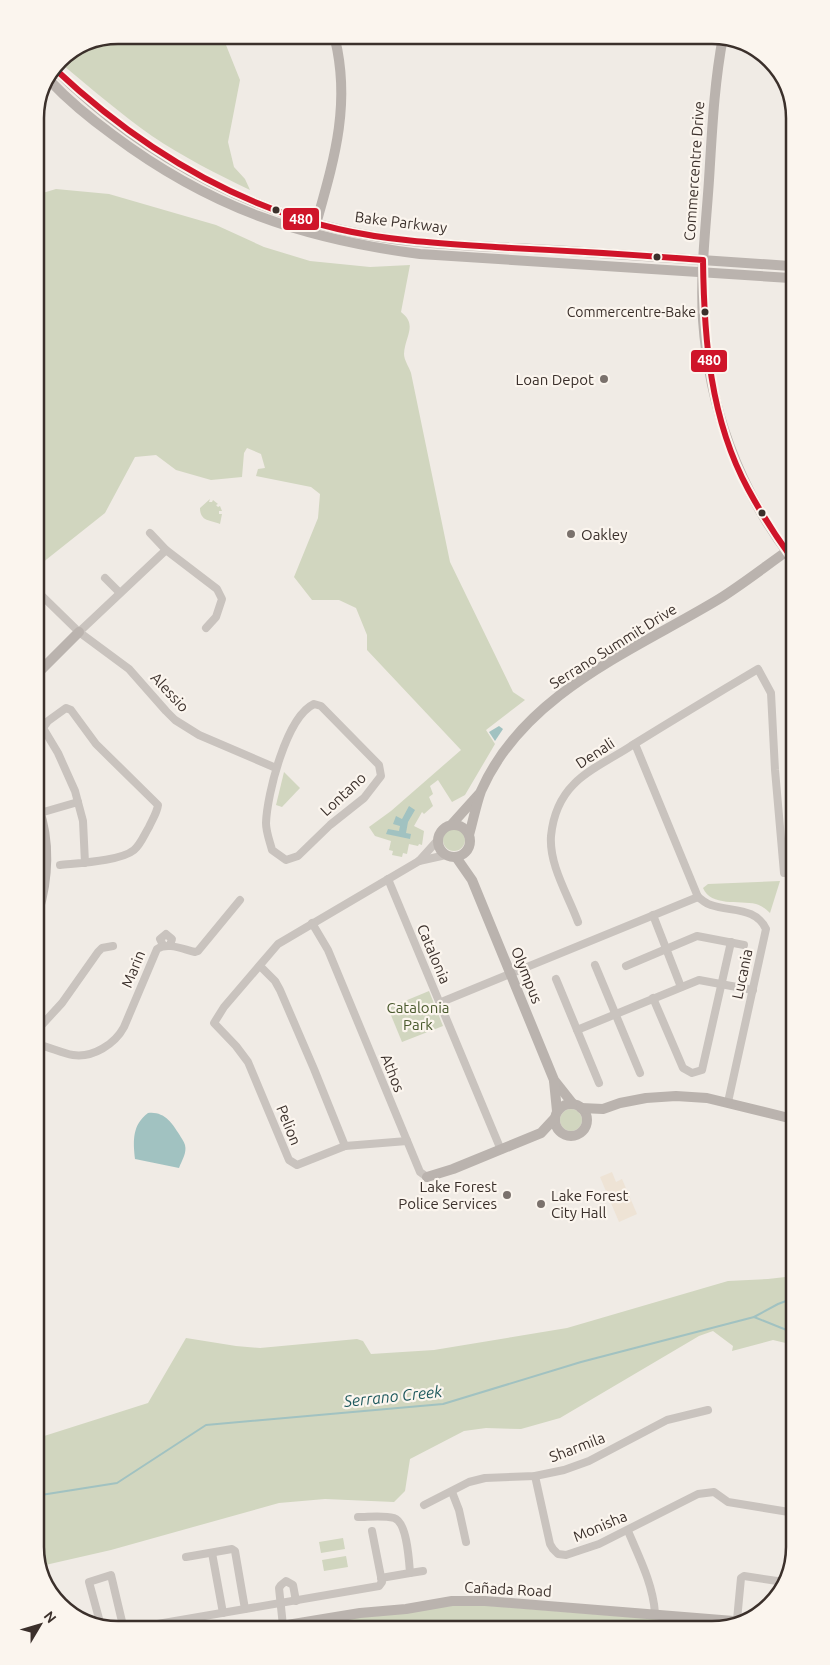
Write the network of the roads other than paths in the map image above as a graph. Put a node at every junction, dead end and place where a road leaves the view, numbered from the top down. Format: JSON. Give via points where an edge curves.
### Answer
{"nodes":[{"id":1,"x":336,"y":44,"type":"edge"},
{"id":2,"x":722,"y":45,"type":"edge"},
{"id":3,"x":60,"y":72,"type":"edge"},
{"id":4,"x":52,"y":83,"type":"edge"},
{"id":5,"x":218,"y":200,"type":"junction"},
{"id":6,"x":316,"y":224,"type":"junction"},
{"id":7,"x":703,"y":260,"type":"junction"},
{"id":8,"x":786,"y":266,"type":"edge"},
{"id":9,"x":703,"y":273,"type":"junction"},
{"id":10,"x":786,"y":278,"type":"edge"},
{"id":11,"x":150,"y":533,"type":"dead end"},
{"id":12,"x":786,"y":548,"type":"edge"},
{"id":13,"x":166,"y":550,"type":"junction"},
{"id":14,"x":786,"y":554,"type":"edge"},
{"id":15,"x":105,"y":578,"type":"dead end"},
{"id":16,"x":119,"y":592,"type":"junction"},
{"id":17,"x":44,"y":598,"type":"edge"},
{"id":18,"x":206,"y":628,"type":"dead end"},
{"id":19,"x":79,"y":632,"type":"junction"},
{"id":20,"x":44,"y":668,"type":"edge"},
{"id":21,"x":44,"y":727,"type":"edge"},
{"id":22,"x":44,"y":730,"type":"edge"},
{"id":23,"x":634,"y":744,"type":"junction"},
{"id":24,"x":276,"y":768,"type":"junction"},
{"id":25,"x":481,"y":792,"type":"junction"},
{"id":26,"x":78,"y":802,"type":"junction"},
{"id":27,"x":44,"y":810,"type":"edge"},
{"id":28,"x":452,"y":824,"type":"junction"},
{"id":29,"x":44,"y":835,"type":"edge"},
{"id":30,"x":469,"y":835,"type":"junction"},
{"id":31,"x":437,"y":842,"type":"junction"},
{"id":32,"x":468,"y":849,"type":"junction"},
{"id":33,"x":451,"y":856,"type":"junction"},
{"id":34,"x":419,"y":860,"type":"junction"},
{"id":35,"x":85,"y":863,"type":"junction"},
{"id":36,"x":60,"y":865,"type":"dead end"},
{"id":37,"x":784,"y":873,"type":"dead end"},
{"id":38,"x":388,"y":878,"type":"junction"},
{"id":39,"x":472,"y":880,"type":"junction"},
{"id":40,"x":44,"y":890,"type":"edge"},
{"id":41,"x":698,"y":897,"type":"junction"},
{"id":42,"x":240,"y":900,"type":"dead end"},
{"id":43,"x":653,"y":915,"type":"junction"},
{"id":44,"x":578,"y":922,"type":"dead end"},
{"id":45,"x":312,"y":923,"type":"junction"},
{"id":46,"x":731,"y":942,"type":"junction"},
{"id":47,"x":744,"y":945,"type":"dead end"},
{"id":48,"x":113,"y":946,"type":"dead end"},
{"id":49,"x":666,"y":948,"type":"junction"},
{"id":50,"x":595,"y":965,"type":"dead end"},
{"id":51,"x":260,"y":966,"type":"junction"},
{"id":52,"x":626,"y":966,"type":"dead end"},
{"id":53,"x":510,"y":974,"type":"junction"},
{"id":54,"x":556,"y":979,"type":"dead end"},
{"id":55,"x":721,"y":983,"type":"junction"},
{"id":56,"x":681,"y":987,"type":"junction"},
{"id":57,"x":753,"y":990,"type":"junction"},
{"id":58,"x":653,"y":998,"type":"junction"},
{"id":59,"x":439,"y":1002,"type":"junction"},
{"id":60,"x":616,"y":1014,"type":"junction"},
{"id":61,"x":44,"y":1023,"type":"edge"},
{"id":62,"x":214,"y":1023,"type":"joint"},
{"id":63,"x":577,"y":1030,"type":"junction"},
{"id":64,"x":44,"y":1047,"type":"edge"},
{"id":65,"x":640,"y":1073,"type":"dead end"},
{"id":66,"x":554,"y":1080,"type":"junction"},
{"id":67,"x":599,"y":1083,"type":"dead end"},
{"id":68,"x":728,"y":1102,"type":"junction"},
{"id":69,"x":577,"y":1106,"type":"junction"},
{"id":70,"x":603,"y":1109,"type":"junction"},
{"id":71,"x":556,"y":1115,"type":"junction"},
{"id":72,"x":786,"y":1117,"type":"edge"},
{"id":73,"x":587,"y":1123,"type":"junction"},
{"id":74,"x":541,"y":1133,"type":"junction"},
{"id":75,"x":561,"y":1134,"type":"junction"},
{"id":76,"x":407,"y":1141,"type":"junction"},
{"id":77,"x":345,"y":1146,"type":"junction"},
{"id":78,"x":501,"y":1150,"type":"junction"},
{"id":79,"x":427,"y":1177,"type":"joint"},
{"id":80,"x":708,"y":1410,"type":"dead end"},
{"id":81,"x":535,"y":1476,"type":"junction"},
{"id":82,"x":452,"y":1492,"type":"junction"},
{"id":83,"x":424,"y":1505,"type":"dead end"},
{"id":84,"x":786,"y":1512,"type":"edge"},
{"id":85,"x":358,"y":1517,"type":"dead end"},
{"id":86,"x":372,"y":1531,"type":"dead end"},
{"id":87,"x":628,"y":1531,"type":"junction"},
{"id":88,"x":466,"y":1542,"type":"dead end"},
{"id":89,"x":212,"y":1552,"type":"junction"},
{"id":90,"x":186,"y":1557,"type":"dead end"},
{"id":91,"x":423,"y":1571,"type":"dead end"},
{"id":92,"x":410,"y":1573,"type":"junction"},
{"id":93,"x":381,"y":1578,"type":"junction"},
{"id":94,"x":778,"y":1581,"type":"edge"},
{"id":95,"x":296,"y":1601,"type":"junction"},
{"id":96,"x":280,"y":1603,"type":"junction"},
{"id":97,"x":245,"y":1609,"type":"junction"},
{"id":98,"x":223,"y":1612,"type":"junction"},
{"id":99,"x":655,"y":1613,"type":"junction"},
{"id":100,"x":742,"y":1615,"type":"edge"},
{"id":101,"x":99,"y":1618,"type":"edge"},
{"id":102,"x":727,"y":1620,"type":"edge"},
{"id":103,"x":122,"y":1621,"type":"edge"},
{"id":104,"x":174,"y":1621,"type":"edge"},
{"id":105,"x":282,"y":1621,"type":"edge"},
{"id":106,"x":313,"y":1621,"type":"edge"}],
"edges":[{"from":1,"to":6,"type":"street","via":[[340,76],[338,139]]},
{"from":2,"to":7,"type":"street","name":"Commercentre Drive","via":[[716,82]]},
{"from":3,"to":6,"type":"street","name":"Bake Parkway","via":[[97,107],[145,144],[198,176],[256,203]]},
{"from":4,"to":5,"type":"street","name":"Bake Parkway","via":[[88,117],[138,154]]},
{"from":5,"to":6,"type":"street","via":[[235,200],[298,224]]},
{"from":5,"to":9,"type":"street","name":"Bake Parkway","via":[[271,222],[373,248],[428,255]]},
{"from":6,"to":7,"type":"street","name":"Bake Parkway","via":[[392,239]]},
{"from":7,"to":8,"type":"street","name":"Bake Parkway"},
{"from":7,"to":9,"type":"street","name":"Commercentre Drive"},
{"from":9,"to":10,"type":"street","name":"Bake Parkway"},
{"from":9,"to":12,"type":"street","name":"Commercentre Drive","via":[[706,347],[722,427],[754,502]]},
{"from":11,"to":13,"type":"street"},
{"from":13,"to":16,"type":"street"},
{"from":13,"to":18,"type":"street","via":[[217,589],[222,599],[216,617]]},
{"from":14,"to":25,"type":"street","name":"Serrano Summit Drive","via":[[720,598],[564,692],[535,715],[511,742]]},
{"from":15,"to":16,"type":"street"},
{"from":16,"to":19,"type":"street"},
{"from":17,"to":19,"type":"street","name":"Alessio"},
{"from":19,"to":20,"type":"street"},
{"from":19,"to":24,"type":"street","name":"Alessio","via":[[129,669],[175,720],[199,735]]},
{"from":21,"to":35,"type":"street","via":[[62,709],[69,709],[96,744],[158,805],[133,851]]},
{"from":22,"to":26,"type":"street","via":[[67,770]]},
{"from":23,"to":37,"type":"street","name":"Denali","via":[[758,669],[771,693]]},
{"from":23,"to":41,"type":"street"},
{"from":23,"to":44,"type":"street","name":"Denali","via":[[574,784],[555,815],[552,853]]},
{"from":24,"to":24,"type":"street","name":"Lontano","via":[[266,825],[272,850],[286,860],[298,856],[364,798],[381,776],[379,765],[321,706],[314,704],[307,707],[293,726]]},
{"from":25,"to":28,"type":"street","name":"Serrano Summit Drive"},
{"from":25,"to":30,"type":"street","name":"Serrano Summit Drive"},
{"from":26,"to":27,"type":"street"},
{"from":26,"to":35,"type":"street"},
{"from":28,"to":30,"type":"street","via":[[463,827]]},
{"from":28,"to":31,"type":"street","name":"Serrano Summit Drive","via":[[442,828]]},
{"from":29,"to":40,"type":"street","via":[[47,862]]},
{"from":30,"to":32,"type":"street","name":"Serrano Summit Drive"},
{"from":31,"to":33,"type":"street","via":[[439,848]]},
{"from":31,"to":34,"type":"street","name":"Serrano Summit Drive"},
{"from":32,"to":33,"type":"street","name":"Serrano Summit Drive"},
{"from":32,"to":39,"type":"street","name":"Olympus"},
{"from":33,"to":34,"type":"street","name":"Serrano Summit Drive"},
{"from":33,"to":39,"type":"street","name":"Olympus"},
{"from":34,"to":38,"type":"street","name":"Serrano Summit Drive"},
{"from":35,"to":36,"type":"street"},
{"from":38,"to":45,"type":"street","name":"Serrano Summit Drive"},
{"from":38,"to":59,"type":"street","name":"Catalonia"},
{"from":39,"to":53,"type":"street","name":"Olympus"},
{"from":41,"to":43,"type":"street"},
{"from":41,"to":57,"type":"street","name":"Lucania","via":[[710,905],[755,915],[762,921],[766,929]]},
{"from":42,"to":64,"type":"street","name":"Marin","via":[[198,951],[166,945],[155,952],[122,1031],[111,1043],[97,1051],[79,1055]]},
{"from":43,"to":49,"type":"street"},
{"from":43,"to":53,"type":"street"},
{"from":45,"to":51,"type":"street","name":"Serrano Summit Drive","via":[[278,944]]},
{"from":45,"to":76,"type":"street","name":"Athos","via":[[328,950]]},
{"from":46,"to":47,"type":"street"},
{"from":46,"to":49,"type":"street","via":[[696,936]]},
{"from":46,"to":55,"type":"street"},
{"from":48,"to":61,"type":"street","via":[[98,952]]},
{"from":49,"to":52,"type":"street"},
{"from":49,"to":56,"type":"street"},
{"from":50,"to":60,"type":"street"},
{"from":51,"to":62,"type":"street","name":"Serrano Summit Drive"},
{"from":51,"to":77,"type":"street","via":[[280,990]]},
{"from":53,"to":59,"type":"street"},
{"from":53,"to":66,"type":"street","name":"Olympus"},
{"from":54,"to":63,"type":"street"},
{"from":55,"to":56,"type":"street","via":[[699,980]]},
{"from":55,"to":57,"type":"street"},
{"from":55,"to":58,"type":"street","via":[[704,1066],[695,1072],[687,1072],[683,1068]]},
{"from":56,"to":58,"type":"street"},
{"from":57,"to":68,"type":"street","name":"Lucania"},
{"from":58,"to":60,"type":"street"},
{"from":59,"to":78,"type":"street","name":"Catalonia"},
{"from":60,"to":63,"type":"street"},
{"from":60,"to":65,"type":"street"},
{"from":62,"to":77,"type":"street","name":"Pelion","via":[[248,1062],[289,1160],[297,1165]]},
{"from":63,"to":67,"type":"street"},
{"from":66,"to":69,"type":"street","name":"Olympus"},
{"from":66,"to":71,"type":"street","name":"Olympus"},
{"from":68,"to":70,"type":"street","via":[[676,1096],[646,1098]]},
{"from":68,"to":72,"type":"street"},
{"from":69,"to":70,"type":"street"},
{"from":69,"to":71,"type":"street","via":[[564,1105]]},
{"from":69,"to":73,"type":"street","via":[[585,1112]]},
{"from":70,"to":73,"type":"street"},
{"from":71,"to":74,"type":"street"},
{"from":71,"to":75,"type":"street","via":[[555,1125]]},
{"from":73,"to":75,"type":"street","via":[[577,1136]]},
{"from":74,"to":75,"type":"street"},
{"from":74,"to":78,"type":"street"},
{"from":76,"to":77,"type":"street","name":"Pelion"},
{"from":76,"to":79,"type":"street","name":"Athos","via":[[420,1172]]},
{"from":78,"to":79,"type":"street"},
{"from":80,"to":81,"type":"street","name":"Sharmila","via":[[667,1420],[589,1461]]},
{"from":81,"to":82,"type":"street","name":"Sharmila","via":[[485,1478],[469,1482]]},
{"from":81,"to":87,"type":"street","name":"Monisha","via":[[550,1544],[558,1554],[566,1555]]},
{"from":82,"to":83,"type":"street","name":"Sharmila"},
{"from":82,"to":88,"type":"street"},
{"from":84,"to":87,"type":"street","name":"Monisha","via":[[728,1502],[714,1492],[698,1494]]},
{"from":85,"to":92,"type":"street","via":[[399,1521],[404,1529]]},
{"from":86,"to":93,"type":"street"},
{"from":87,"to":99,"type":"street","via":[[646,1574]]},
{"from":89,"to":90,"type":"street"},
{"from":89,"to":97,"type":"street","via":[[232,1548],[236,1551]]},
{"from":89,"to":98,"type":"street"},
{"from":91,"to":92,"type":"street"},
{"from":92,"to":93,"type":"street"},
{"from":93,"to":95,"type":"street","via":[[379,1586]]},
{"from":94,"to":100,"type":"street","via":[[741,1578]]},
{"from":95,"to":96,"type":"street"},
{"from":95,"to":96,"type":"street","via":[[293,1585],[286,1582],[279,1588]]},
{"from":96,"to":97,"type":"street"},
{"from":96,"to":105,"type":"street"},
{"from":97,"to":98,"type":"street"},
{"from":98,"to":104,"type":"street"},
{"from":99,"to":102,"type":"street","name":"Cañada Road"},
{"from":99,"to":106,"type":"street","name":"Cañada Road","via":[[452,1601]]},
{"from":101,"to":103,"type":"street","via":[[89,1582],[110,1576]]}]}
